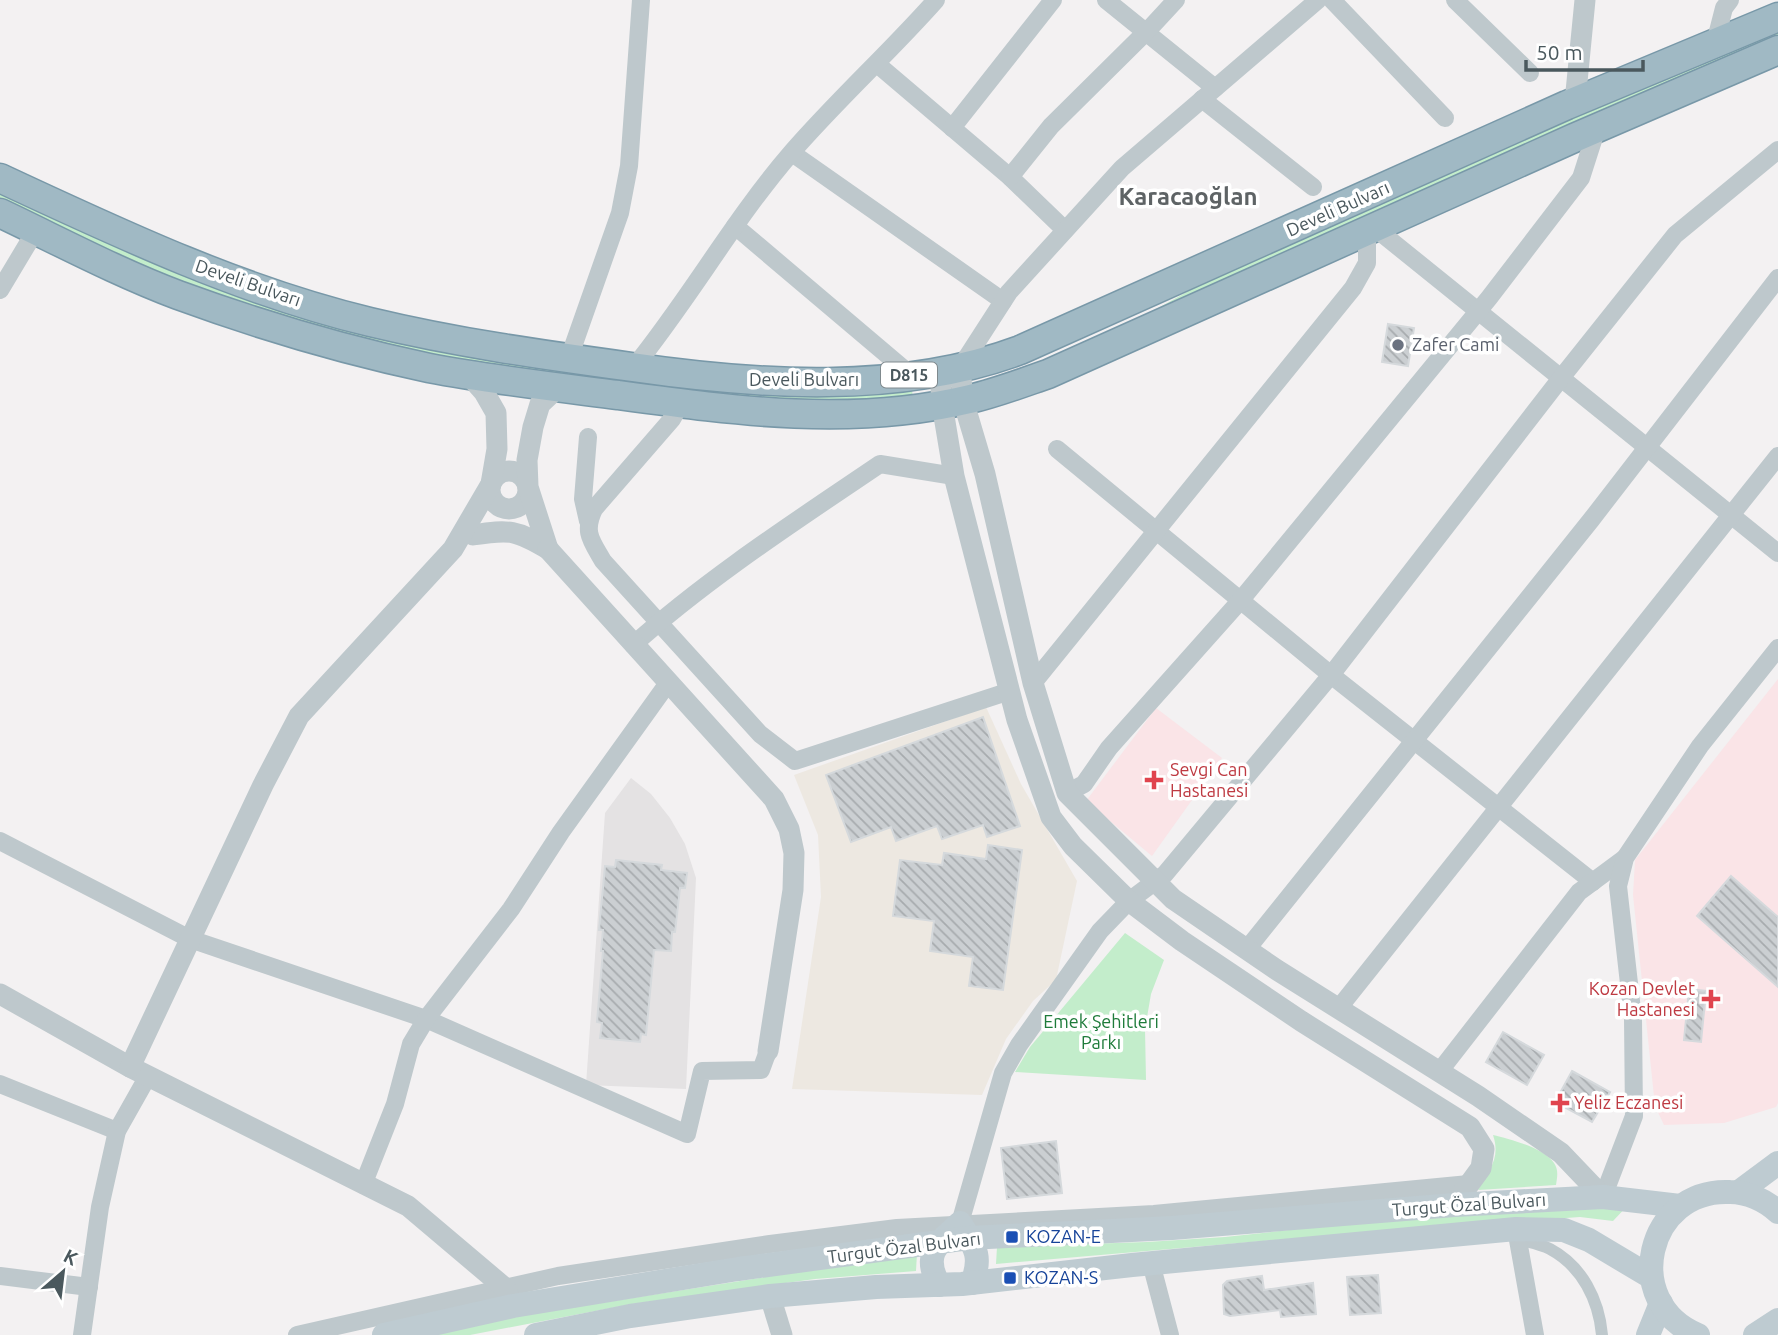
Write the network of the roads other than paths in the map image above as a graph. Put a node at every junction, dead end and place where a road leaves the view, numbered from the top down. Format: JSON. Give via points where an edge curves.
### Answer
{"nodes":[{"id":1,"x":641,"y":0,"type":"edge"},
{"id":2,"x":936,"y":0,"type":"edge"},
{"id":3,"x":1054,"y":0,"type":"edge"},
{"id":4,"x":1106,"y":0,"type":"edge"},
{"id":5,"x":1176,"y":0,"type":"edge"},
{"id":6,"x":1318,"y":0,"type":"edge"},
{"id":7,"x":1332,"y":0,"type":"edge"},
{"id":8,"x":1455,"y":0,"type":"edge"},
{"id":9,"x":1586,"y":0,"type":"edge"},
{"id":10,"x":1730,"y":0,"type":"edge"},
{"id":11,"x":1778,"y":17,"type":"edge"},
{"id":12,"x":1146,"y":32,"type":"junction"},
{"id":13,"x":1715,"y":43,"type":"junction"},
{"id":14,"x":1778,"y":50,"type":"edge"},
{"id":15,"x":877,"y":64,"type":"junction"},
{"id":16,"x":1530,"y":73,"type":"dead end"},
{"id":17,"x":1208,"y":94,"type":"junction"},
{"id":18,"x":1575,"y":102,"type":"junction"},
{"id":19,"x":1445,"y":118,"type":"dead end"},
{"id":20,"x":952,"y":128,"type":"junction"},
{"id":21,"x":1597,"y":128,"type":"junction"},
{"id":22,"x":1778,"y":150,"type":"edge"},
{"id":23,"x":792,"y":152,"type":"junction"},
{"id":24,"x":1010,"y":177,"type":"junction"},
{"id":25,"x":0,"y":178,"type":"edge"},
{"id":26,"x":1313,"y":187,"type":"dead end"},
{"id":27,"x":0,"y":213,"type":"edge"},
{"id":28,"x":735,"y":226,"type":"junction"},
{"id":29,"x":36,"y":230,"type":"junction"},
{"id":30,"x":1065,"y":230,"type":"junction"},
{"id":31,"x":1371,"y":230,"type":"junction"},
{"id":32,"x":1778,"y":278,"type":"edge"},
{"id":33,"x":0,"y":289,"type":"edge"},
{"id":34,"x":1003,"y":301,"type":"junction"},
{"id":35,"x":1478,"y":312,"type":"junction"},
{"id":36,"x":569,"y":358,"type":"junction"},
{"id":37,"x":634,"y":367,"type":"junction"},
{"id":38,"x":950,"y":369,"type":"junction"},
{"id":39,"x":469,"y":375,"type":"junction"},
{"id":40,"x":911,"y":375,"type":"junction"},
{"id":41,"x":1561,"y":378,"type":"junction"},
{"id":42,"x":558,"y":387,"type":"junction"},
{"id":43,"x":952,"y":402,"type":"junction"},
{"id":44,"x":681,"y":403,"type":"junction"},
{"id":45,"x":588,"y":437,"type":"dead end"},
{"id":46,"x":1646,"y":447,"type":"junction"},
{"id":47,"x":1057,"y":449,"type":"dead end"},
{"id":48,"x":1778,"y":456,"type":"edge"},
{"id":49,"x":954,"y":476,"type":"junction"},
{"id":50,"x":491,"y":484,"type":"junction"},
{"id":51,"x":528,"y":487,"type":"junction"},
{"id":52,"x":512,"y":508,"type":"junction"},
{"id":53,"x":1730,"y":514,"type":"junction"},
{"id":54,"x":588,"y":521,"type":"junction"},
{"id":55,"x":1156,"y":533,"type":"junction"},
{"id":56,"x":474,"y":535,"type":"junction"},
{"id":57,"x":453,"y":549,"type":"junction"},
{"id":58,"x":548,"y":549,"type":"junction"},
{"id":59,"x":1778,"y":553,"type":"edge"},
{"id":60,"x":1240,"y":601,"type":"junction"},
{"id":61,"x":658,"y":623,"type":"junction"},
{"id":62,"x":633,"y":645,"type":"junction"},
{"id":63,"x":1778,"y":648,"type":"edge"},
{"id":64,"x":1331,"y":675,"type":"junction"},
{"id":65,"x":668,"y":683,"type":"junction"},
{"id":66,"x":1033,"y":683,"type":"junction"},
{"id":67,"x":1010,"y":691,"type":"junction"},
{"id":68,"x":1413,"y":740,"type":"junction"},
{"id":69,"x":1067,"y":793,"type":"junction"},
{"id":70,"x":1498,"y":807,"type":"junction"},
{"id":71,"x":0,"y":841,"type":"edge"},
{"id":72,"x":1625,"y":858,"type":"junction"},
{"id":73,"x":1156,"y":880,"type":"junction"},
{"id":74,"x":1592,"y":882,"type":"junction"},
{"id":75,"x":1129,"y":901,"type":"junction"},
{"id":76,"x":190,"y":939,"type":"junction"},
{"id":77,"x":1247,"y":949,"type":"junction"},
{"id":78,"x":0,"y":994,"type":"edge"},
{"id":79,"x":1338,"y":1009,"type":"junction"},
{"id":80,"x":426,"y":1019,"type":"junction"},
{"id":81,"x":768,"y":1051,"type":"joint"},
{"id":82,"x":139,"y":1071,"type":"junction"},
{"id":83,"x":1439,"y":1072,"type":"junction"},
{"id":84,"x":0,"y":1084,"type":"edge"},
{"id":85,"x":117,"y":1131,"type":"junction"},
{"id":86,"x":1778,"y":1163,"type":"edge"},
{"id":87,"x":1469,"y":1184,"type":"junction"},
{"id":88,"x":363,"y":1185,"type":"junction"},
{"id":89,"x":1739,"y":1192,"type":"junction"},
{"id":90,"x":1603,"y":1196,"type":"junction"},
{"id":91,"x":1454,"y":1205,"type":"junction"},
{"id":92,"x":1681,"y":1206,"type":"junction"},
{"id":93,"x":1778,"y":1213,"type":"edge"},
{"id":94,"x":964,"y":1230,"type":"junction"},
{"id":95,"x":1517,"y":1234,"type":"junction"},
{"id":96,"x":941,"y":1241,"type":"junction"},
{"id":97,"x":1152,"y":1263,"type":"junction"},
{"id":98,"x":0,"y":1276,"type":"edge"},
{"id":99,"x":1651,"y":1277,"type":"junction"},
{"id":100,"x":972,"y":1283,"type":"junction"},
{"id":101,"x":939,"y":1285,"type":"junction"},
{"id":102,"x":89,"y":1287,"type":"junction"},
{"id":103,"x":770,"y":1296,"type":"junction"},
{"id":104,"x":509,"y":1297,"type":"junction"},
{"id":105,"x":1661,"y":1303,"type":"junction"},
{"id":106,"x":1778,"y":1320,"type":"edge"},
{"id":107,"x":82,"y":1335,"type":"edge"},
{"id":108,"x":297,"y":1335,"type":"edge"},
{"id":109,"x":384,"y":1335,"type":"edge"},
{"id":110,"x":536,"y":1335,"type":"edge"},
{"id":111,"x":782,"y":1335,"type":"edge"},
{"id":112,"x":1170,"y":1335,"type":"edge"},
{"id":113,"x":1535,"y":1335,"type":"edge"},
{"id":114,"x":1602,"y":1335,"type":"edge"},
{"id":115,"x":1648,"y":1335,"type":"edge"},
{"id":116,"x":1698,"y":1335,"type":"edge"},
{"id":117,"x":1755,"y":1335,"type":"edge"}],
"edges":[{"from":1,"to":36,"type":"street","via":[[633,123],[620,214]]},
{"from":2,"to":15,"type":"street"},
{"from":3,"to":20,"type":"street"},
{"from":4,"to":12,"type":"street"},
{"from":5,"to":12,"type":"street"},
{"from":6,"to":17,"type":"street"},
{"from":7,"to":19,"type":"street"},
{"from":8,"to":16,"type":"street"},
{"from":9,"to":18,"type":"street"},
{"from":10,"to":13,"type":"street"},
{"from":11,"to":13,"type":"highway","name":"Develi Bulvarı","number":"D815"},
{"from":12,"to":17,"type":"street"},
{"from":12,"to":24,"type":"street","via":[[1051,126]]},
{"from":13,"to":18,"type":"highway","name":"Develi Bulvarı","number":"D815"},
{"from":14,"to":21,"type":"highway","name":"Develi Bulvarı","number":"D815"},
{"from":15,"to":20,"type":"street"},
{"from":15,"to":23,"type":"street"},
{"from":17,"to":26,"type":"street"},
{"from":17,"to":30,"type":"street","via":[[1122,168]]},
{"from":18,"to":38,"type":"highway","name":"Develi Bulvarı","number":"D815","via":[[1020,350]]},
{"from":20,"to":24,"type":"street"},
{"from":21,"to":31,"type":"highway","name":"Develi Bulvarı","number":"D815"},
{"from":21,"to":35,"type":"street","via":[[1581,177]]},
{"from":22,"to":41,"type":"street","via":[[1675,235]]},
{"from":23,"to":28,"type":"street"},
{"from":23,"to":34,"type":"street"},
{"from":24,"to":30,"type":"street"},
{"from":25,"to":36,"type":"highway","name":"Develi Bulvarı","number":"D815","via":[[162,252],[309,305],[431,335]]},
{"from":27,"to":29,"type":"highway","name":"Develi Bulvarı","number":"D815"},
{"from":28,"to":37,"type":"street"},
{"from":28,"to":40,"type":"street"},
{"from":29,"to":33,"type":"street"},
{"from":29,"to":39,"type":"highway","name":"Develi Bulvarı","number":"D815","via":[[218,309],[347,348]]},
{"from":30,"to":34,"type":"street"},
{"from":31,"to":35,"type":"street"},
{"from":31,"to":43,"type":"highway","name":"Develi Bulvarı","number":"D815","via":[[1048,374]]},
{"from":31,"to":55,"type":"street","via":[[1367,263],[1353,288]]},
{"from":32,"to":46,"type":"street"},
{"from":34,"to":38,"type":"street"},
{"from":35,"to":41,"type":"street"},
{"from":35,"to":60,"type":"street"},
{"from":36,"to":37,"type":"highway","name":"Develi Bulvarı","number":"D815"},
{"from":37,"to":40,"type":"highway","name":"Develi Bulvarı","number":"D815","via":[[771,382]]},
{"from":38,"to":40,"type":"highway","name":"Develi Bulvarı","number":"D815"},
{"from":38,"to":43,"type":"street"},
{"from":39,"to":42,"type":"highway","name":"Develi Bulvarı","number":"D815"},
{"from":39,"to":50,"type":"street","via":[[496,413],[497,449]]},
{"from":41,"to":46,"type":"street"},
{"from":41,"to":64,"type":"street"},
{"from":42,"to":44,"type":"highway","name":"Develi Bulvarı","number":"D815"},
{"from":42,"to":51,"type":"street","via":[[540,404],[533,427]]},
{"from":43,"to":44,"type":"highway","name":"Develi Bulvarı","number":"D815","via":[[825,416]]},
{"from":43,"to":49,"type":"street"},
{"from":43,"to":66,"type":"street","via":[[985,474]]},
{"from":44,"to":54,"type":"street"},
{"from":45,"to":54,"type":"street","via":[[583,499]]},
{"from":46,"to":53,"type":"street"},
{"from":46,"to":68,"type":"street"},
{"from":47,"to":55,"type":"street"},
{"from":48,"to":53,"type":"street"},
{"from":49,"to":61,"type":"street","via":[[880,464]]},
{"from":49,"to":67,"type":"street"},
{"from":50,"to":51,"type":"street","via":[[499,474],[511,471],[522,476]]},
{"from":50,"to":52,"type":"street","via":[[495,502]]},
{"from":50,"to":57,"type":"street"},
{"from":51,"to":52,"type":"street","via":[[526,498]]},
{"from":51,"to":58,"type":"street"},
{"from":52,"to":56,"type":"street"},
{"from":53,"to":59,"type":"street"},
{"from":53,"to":70,"type":"street"},
{"from":54,"to":61,"type":"street","via":[[588,534],[603,561]]},
{"from":55,"to":60,"type":"street"},
{"from":55,"to":66,"type":"street"},
{"from":56,"to":57,"type":"street"},
{"from":56,"to":58,"type":"street","via":[[521,533]]},
{"from":57,"to":76,"type":"street","via":[[299,716]]},
{"from":58,"to":62,"type":"street"},
{"from":60,"to":64,"type":"street"},
{"from":60,"to":69,"type":"street","via":[[1109,748],[1084,784]]},
{"from":61,"to":62,"type":"street"},
{"from":61,"to":67,"type":"street","via":[[760,734],[795,761]]},
{"from":62,"to":65,"type":"street"},
{"from":63,"to":72,"type":"street","via":[[1700,746]]},
{"from":64,"to":68,"type":"street"},
{"from":64,"to":73,"type":"street"},
{"from":65,"to":80,"type":"street","via":[[511,909]]},
{"from":65,"to":81,"type":"street","via":[[774,799],[789,829],[793,890]]},
{"from":66,"to":69,"type":"street"},
{"from":67,"to":75,"type":"street","via":[[1051,817],[1073,846]]},
{"from":68,"to":70,"type":"street"},
{"from":68,"to":77,"type":"street"},
{"from":69,"to":73,"type":"street"},
{"from":70,"to":74,"type":"street"},
{"from":70,"to":79,"type":"street"},
{"from":71,"to":76,"type":"street"},
{"from":72,"to":74,"type":"street"},
{"from":72,"to":90,"type":"street","via":[[1618,886],[1633,1019],[1634,1116]]},
{"from":73,"to":75,"type":"street"},
{"from":73,"to":77,"type":"street","via":[[1173,898]]},
{"from":74,"to":83,"type":"street","via":[[1579,892]]},
{"from":75,"to":87,"type":"street","via":[[1182,941],[1470,1127],[1484,1149],[1481,1168]]},
{"from":75,"to":94,"type":"street","via":[[1100,931],[1003,1073]]},
{"from":76,"to":80,"type":"street"},
{"from":76,"to":82,"type":"street"},
{"from":77,"to":79,"type":"street"},
{"from":78,"to":82,"type":"street"},
{"from":79,"to":83,"type":"street"},
{"from":80,"to":81,"type":"street","via":[[687,1134],[702,1071],[761,1070]]},
{"from":80,"to":88,"type":"street","via":[[411,1044],[395,1104]]},
{"from":82,"to":85,"type":"street"},
{"from":82,"to":88,"type":"street"},
{"from":83,"to":90,"type":"street","via":[[1561,1153]]},
{"from":84,"to":85,"type":"street"},
{"from":85,"to":102,"type":"street"},
{"from":86,"to":89,"type":"main road"},
{"from":87,"to":91,"type":"street"},
{"from":87,"to":94,"type":"street","name":"Turgut Özal Bulvarı"},
{"from":88,"to":104,"type":"street","via":[[408,1206]]},
{"from":89,"to":92,"type":"main road","via":[[1718,1191]]},
{"from":89,"to":93,"type":"main road","via":[[1758,1198]]},
{"from":90,"to":91,"type":"main road","name":"Turgut Özal Bulvarı"},
{"from":90,"to":92,"type":"main road","name":"Turgut Özal Bulvarı"},
{"from":91,"to":94,"type":"main road","name":"Turgut Özal Bulvarı","via":[[1172,1228]]},
{"from":92,"to":99,"type":"main road","via":[[1656,1237]]},
{"from":94,"to":96,"type":"main road","name":"Turgut Özal Bulvarı"},
{"from":94,"to":100,"type":"main road","via":[[978,1263]]},
{"from":94,"to":104,"type":"street","name":"Turgut Özal Bulvarı","via":[[770,1244],[558,1276]]},
{"from":95,"to":97,"type":"main road","name":"Turgut Özal Bulvarı"},
{"from":95,"to":99,"type":"main road","name":"Turgut Özal Bulvarı","via":[[1564,1230]]},
{"from":95,"to":113,"type":"street"},
{"from":95,"to":114,"type":"street","via":[[1549,1248],[1581,1276],[1595,1298]]},
{"from":96,"to":101,"type":"main road","via":[[930,1265]]},
{"from":96,"to":104,"type":"main road","name":"Turgut Özal Bulvarı"},
{"from":97,"to":100,"type":"main road","name":"Turgut Özal Bulvarı"},
{"from":97,"to":112,"type":"street"},
{"from":98,"to":102,"type":"street"},
{"from":99,"to":105,"type":"main road"},
{"from":100,"to":101,"type":"main road","name":"Turgut Özal Bulvarı"},
{"from":101,"to":103,"type":"main road","name":"Turgut Özal Bulvarı"},
{"from":102,"to":107,"type":"street"},
{"from":103,"to":110,"type":"main road","name":"Turgut Özal Bulvarı"},
{"from":103,"to":111,"type":"street"},
{"from":104,"to":108,"type":"street","name":"Turgut Özal Bulvarı"},
{"from":104,"to":109,"type":"main road","name":"Turgut Özal Bulvarı"},
{"from":105,"to":115,"type":"main road"},
{"from":105,"to":116,"type":"main road","via":[[1673,1319]]},
{"from":106,"to":117,"type":"main road"}]}
